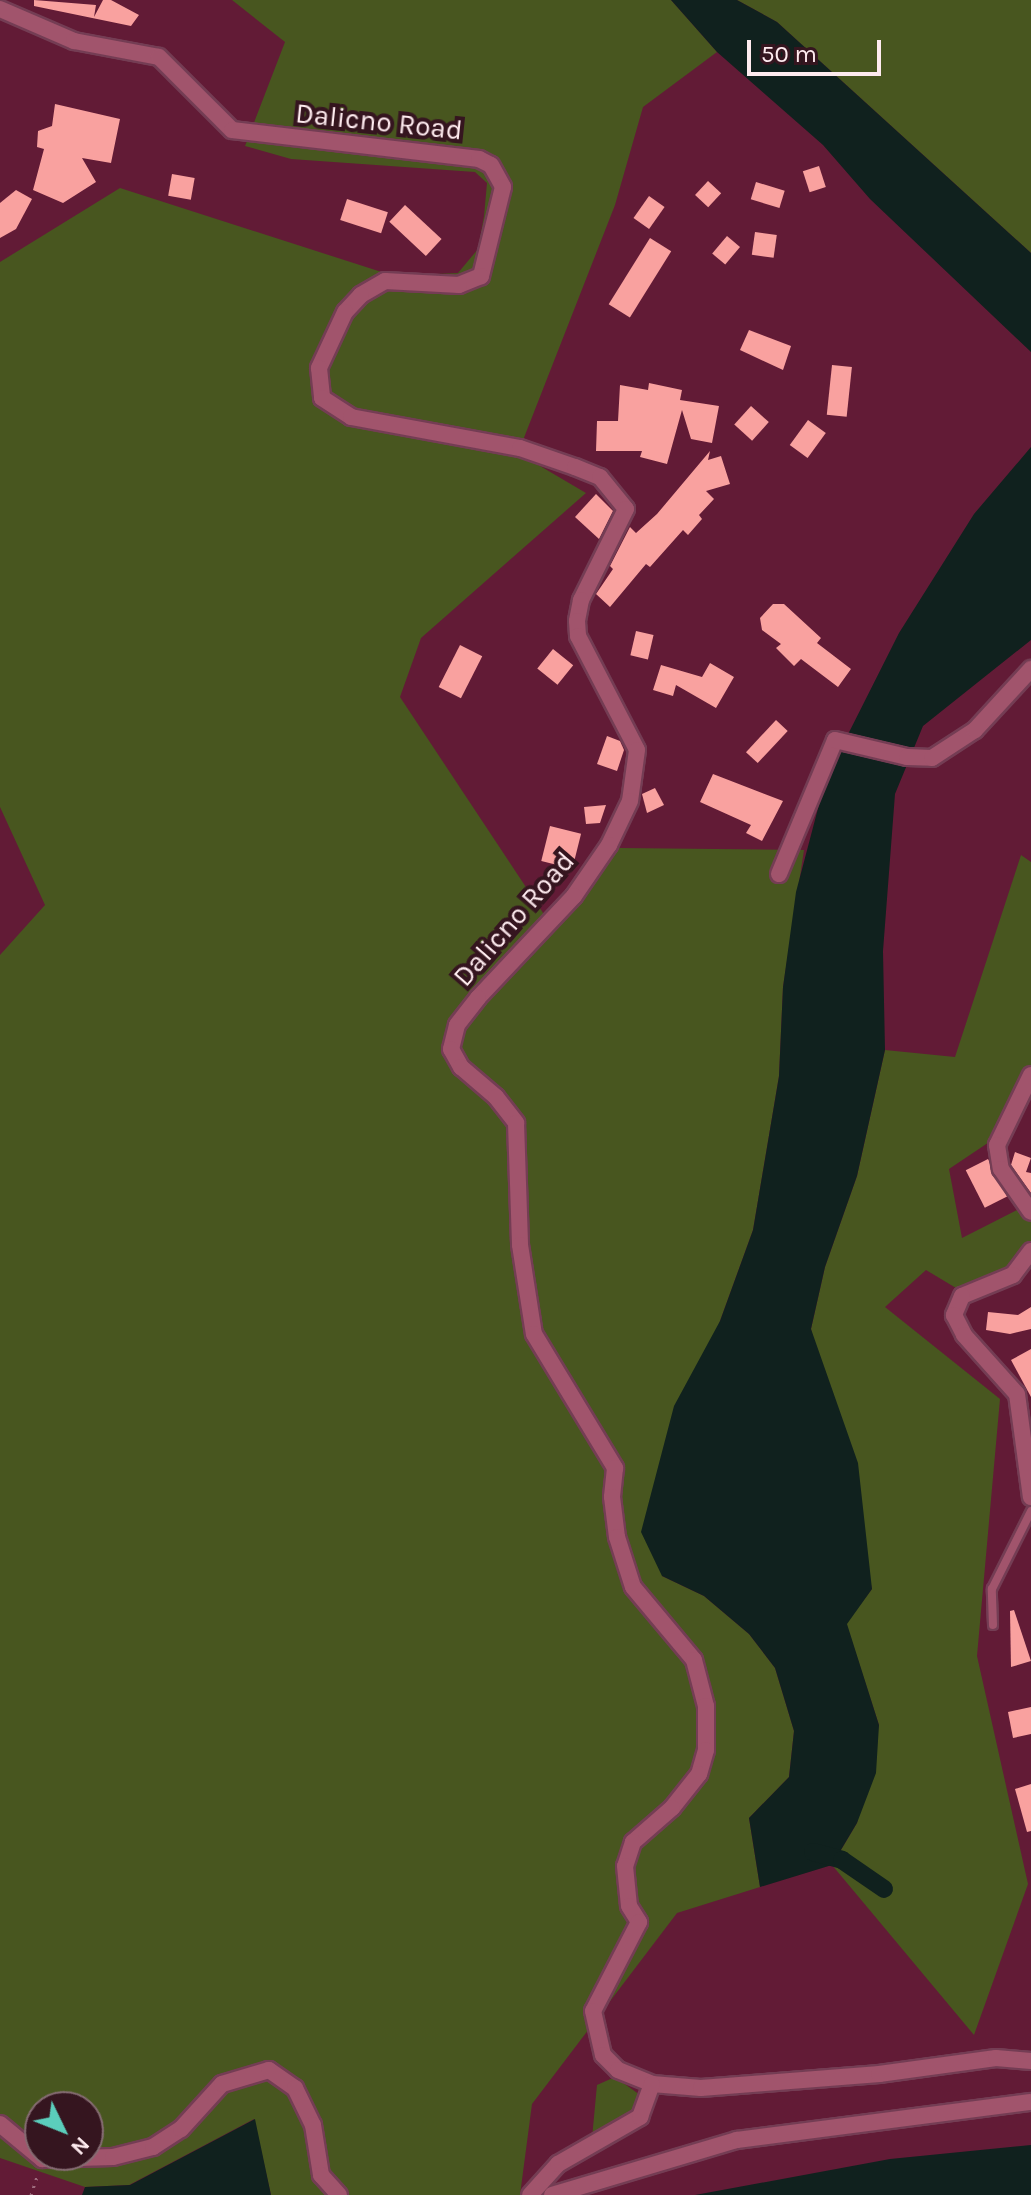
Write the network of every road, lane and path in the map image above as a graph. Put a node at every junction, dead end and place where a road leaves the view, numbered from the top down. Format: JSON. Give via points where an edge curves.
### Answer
{"nodes":[{"id":1,"x":0,"y":9,"type":"edge"},
{"id":2,"x":1031,"y":669,"type":"edge"},
{"id":3,"x":779,"y":874,"type":"dead end"},
{"id":4,"x":1031,"y":1075,"type":"edge"},
{"id":5,"x":1031,"y":1212,"type":"edge"},
{"id":6,"x":1031,"y":1251,"type":"edge"},
{"id":7,"x":1031,"y":1497,"type":"edge"},
{"id":8,"x":1031,"y":1511,"type":"edge"},
{"id":9,"x":993,"y":1625,"type":"dead end"},
{"id":10,"x":1031,"y":2061,"type":"edge"},
{"id":11,"x":652,"y":2084,"type":"junction"},
{"id":12,"x":1031,"y":2102,"type":"edge"},
{"id":13,"x":0,"y":2124,"type":"edge"},
{"id":14,"x":24,"y":2144,"type":"edge"},
{"id":15,"x":104,"y":2157,"type":"edge"},
{"id":16,"x":38,"y":2171,"type":"edge"},
{"id":17,"x":31,"y":2195,"type":"edge"},
{"id":18,"x":339,"y":2195,"type":"edge"},
{"id":19,"x":530,"y":2195,"type":"edge"},
{"id":20,"x":552,"y":2195,"type":"edge"}],
"edges":[{"from":1,"to":11,"type":"street","name":"Dalicno Road","via":[[74,41],[159,57],[240,132],[479,159],[491,165],[503,187],[481,276],[459,285],[400,279],[361,295],[345,312],[319,368],[322,398],[351,417],[520,448],[575,467],[600,477],[626,509],[581,600],[577,621],[578,636],[637,750],[630,801],[609,845],[574,896],[471,1007],[457,1025],[451,1049],[461,1067],[516,1123],[520,1245],[534,1334],[615,1468],[617,1537],[633,1587],[694,1660],[706,1706],[706,1750],[699,1774],[672,1808],[633,1842],[623,1884],[639,1922],[593,2011],[603,2055],[618,2070]]},
{"from":2,"to":3,"type":"street","via":[[951,750],[932,758],[835,740]]},
{"from":4,"to":5,"type":"street","via":[[997,1145],[1001,1169]]},
{"from":6,"to":7,"type":"street","via":[[1013,1275],[962,1296],[954,1315],[964,1335],[1017,1394]]},
{"from":8,"to":9,"type":"lane","via":[[992,1589]]},
{"from":10,"to":11,"type":"street","via":[[996,2058],[879,2074],[701,2088]]},
{"from":11,"to":19,"type":"street","via":[[640,2117],[558,2164]]},
{"from":12,"to":20,"type":"street","via":[[737,2140]]},
{"from":13,"to":14,"type":"street"},
{"from":15,"to":18,"type":"street","via":[[153,2147],[181,2129],[222,2084],[269,2070],[295,2088],[313,2125],[321,2175]]},
{"from":16,"to":17,"type":"path"}]}
